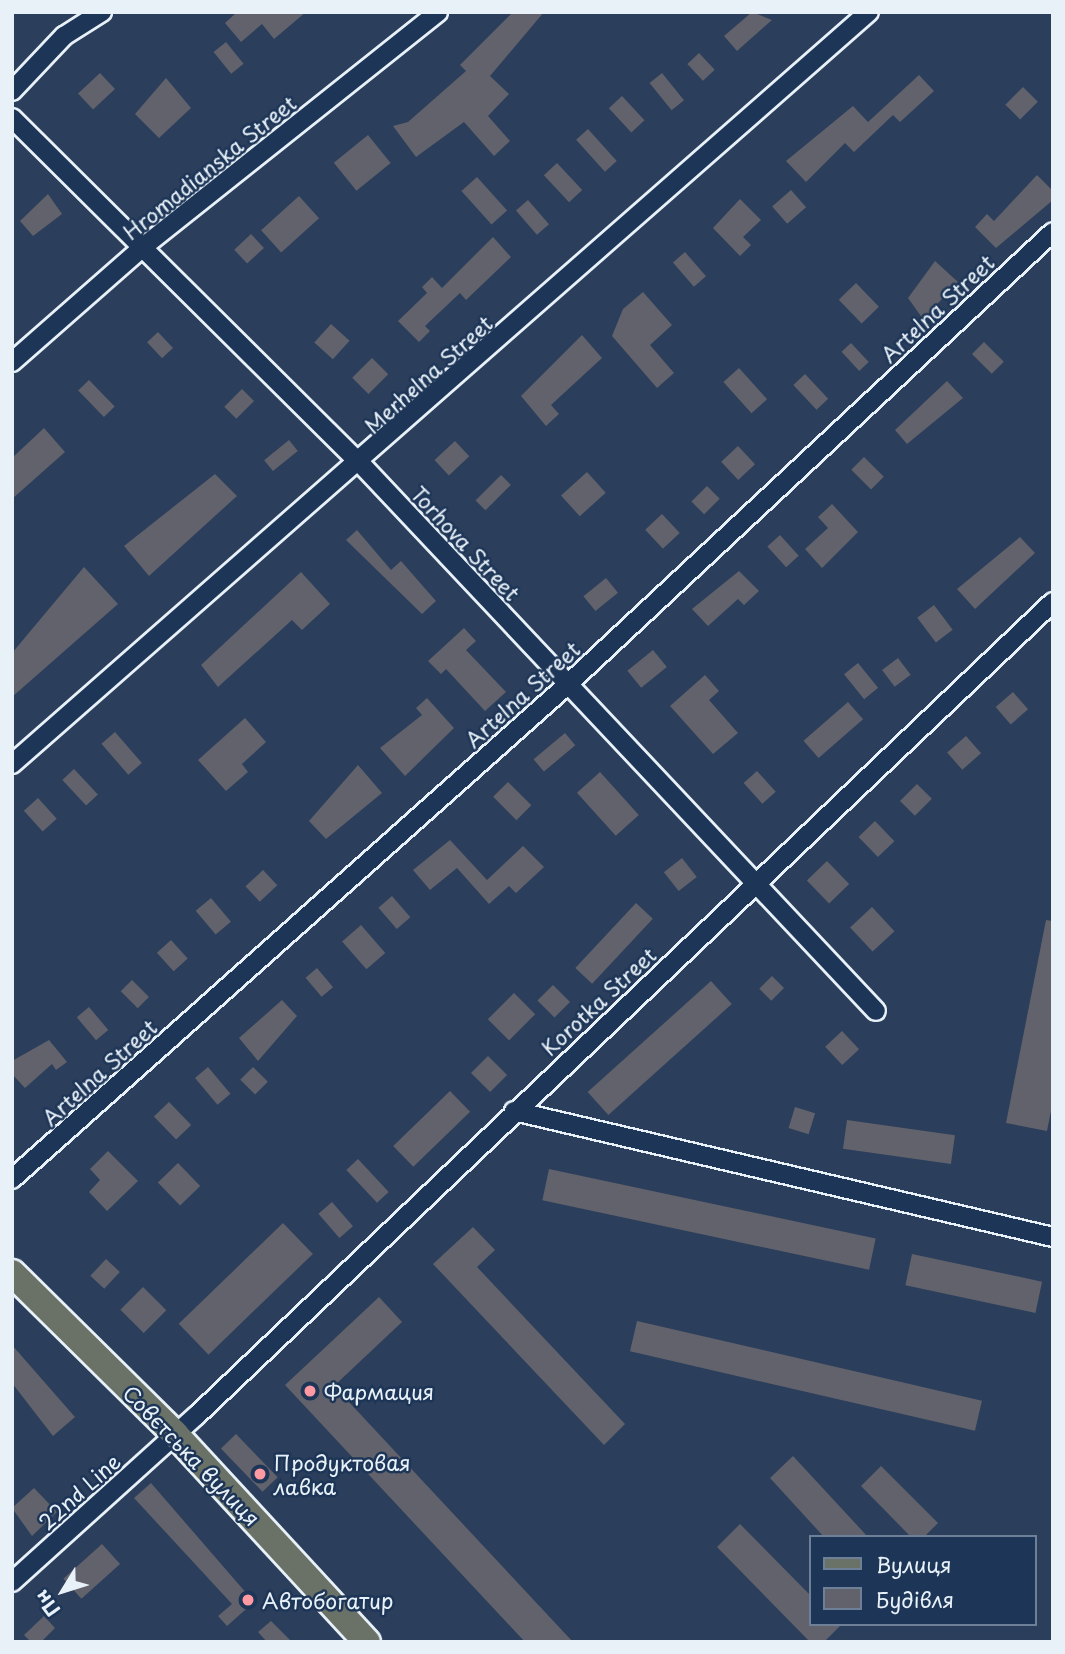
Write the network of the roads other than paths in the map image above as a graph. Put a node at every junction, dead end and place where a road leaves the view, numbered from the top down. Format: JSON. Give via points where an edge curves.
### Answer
{"nodes":[{"id":1,"x":102,"y":12,"type":"edge"},
{"id":2,"x":438,"y":12,"type":"edge"},
{"id":3,"x":869,"y":12,"type":"edge"},
{"id":4,"x":12,"y":91,"type":"edge"},
{"id":5,"x":12,"y":118,"type":"edge"},
{"id":6,"x":1053,"y":232,"type":"edge"},
{"id":7,"x":143,"y":247,"type":"junction"},
{"id":8,"x":12,"y":362,"type":"edge"},
{"id":9,"x":361,"y":464,"type":"junction"},
{"id":10,"x":1053,"y":602,"type":"edge"},
{"id":11,"x":567,"y":685,"type":"junction"},
{"id":12,"x":12,"y":764,"type":"edge"},
{"id":13,"x":756,"y":882,"type":"junction"},
{"id":14,"x":876,"y":1011,"type":"dead end"},
{"id":15,"x":513,"y":1111,"type":"junction"},
{"id":16,"x":12,"y":1180,"type":"edge"},
{"id":17,"x":1053,"y":1237,"type":"edge"},
{"id":18,"x":12,"y":1273,"type":"edge"},
{"id":19,"x":175,"y":1434,"type":"junction"},
{"id":20,"x":12,"y":1582,"type":"edge"},
{"id":21,"x":367,"y":1642,"type":"edge"}],
"edges":[{"from":1,"to":4,"type":"street","via":[[64,36]]},
{"from":2,"to":7,"type":"street","name":"Hromadianska Street"},
{"from":3,"to":9,"type":"street","name":"Merhelna Street"},
{"from":5,"to":7,"type":"street","name":"Torhova Street"},
{"from":6,"to":11,"type":"street","name":"Artelna Street"},
{"from":7,"to":8,"type":"street","name":"Hromadianska Street"},
{"from":7,"to":9,"type":"street","name":"Torhova Street"},
{"from":9,"to":11,"type":"street","name":"Torhova Street"},
{"from":9,"to":12,"type":"street","name":"Merhelna Street"},
{"from":10,"to":13,"type":"street","name":"Korotka Street"},
{"from":11,"to":13,"type":"street","name":"Torhova Street"},
{"from":11,"to":16,"type":"street","name":"Artelna Street"},
{"from":13,"to":14,"type":"street","name":"Torhova Street"},
{"from":13,"to":15,"type":"street","name":"Korotka Street"},
{"from":15,"to":17,"type":"street"},
{"from":15,"to":19,"type":"street","name":"Korotka Street"},
{"from":18,"to":19,"type":"main road","name":"Совєтська вулиця"},
{"from":19,"to":20,"type":"street","name":"22nd Line"},
{"from":19,"to":21,"type":"main road","name":"Совєтська вулиця"}]}
